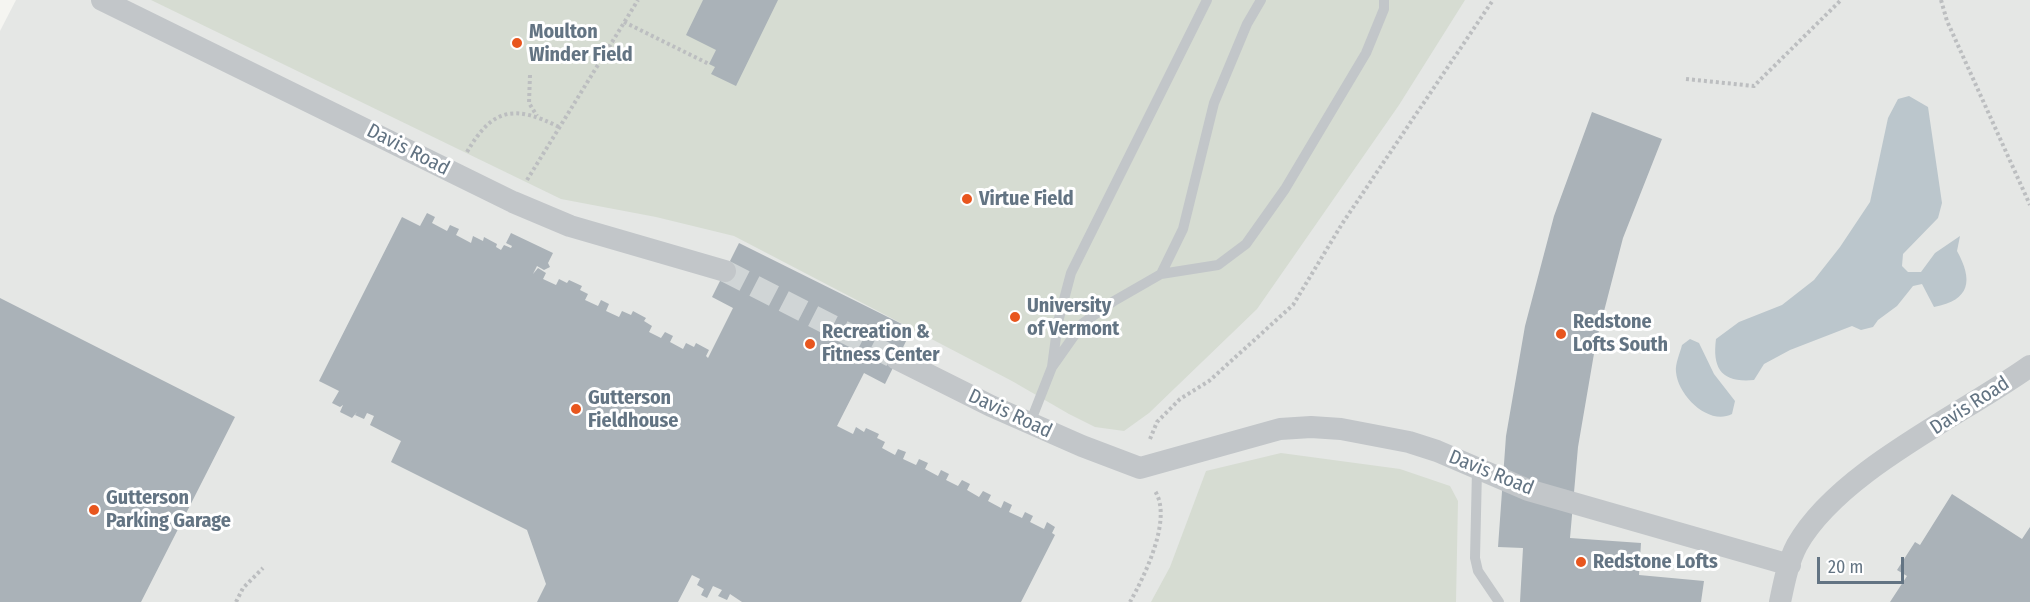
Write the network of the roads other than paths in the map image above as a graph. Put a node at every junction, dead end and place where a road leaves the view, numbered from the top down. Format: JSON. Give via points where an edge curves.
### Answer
{"nodes":[{"id":1,"x":102,"y":0,"type":"edge"},
{"id":2,"x":1207,"y":0,"type":"edge"},
{"id":3,"x":1260,"y":0,"type":"edge"},
{"id":4,"x":1384,"y":0,"type":"edge"},
{"id":5,"x":725,"y":272,"type":"tunnel mouth"},
{"id":6,"x":1161,"y":274,"type":"junction"},
{"id":7,"x":897,"y":359,"type":"tunnel mouth"},
{"id":8,"x":2030,"y":366,"type":"edge"},
{"id":9,"x":1052,"y":367,"type":"junction"},
{"id":10,"x":1030,"y":423,"type":"junction"},
{"id":11,"x":1477,"y":470,"type":"junction"},
{"id":12,"x":1790,"y":565,"type":"junction"},
{"id":13,"x":1499,"y":602,"type":"edge"},
{"id":14,"x":1780,"y":602,"type":"edge"}],
"edges":[{"from":1,"to":5,"type":"street","name":"Davis Road","via":[[513,202],[570,226]]},
{"from":2,"to":9,"type":"lane","via":[[1071,273],[1058,322]]},
{"from":3,"to":6,"type":"lane","via":[[1214,103],[1183,229]]},
{"from":4,"to":6,"type":"lane","via":[[1366,53],[1285,189],[1246,244],[1218,264]]},
{"from":6,"to":9,"type":"lane","via":[[1083,323]]},
{"from":7,"to":10,"type":"street","name":"Davis Road"},
{"from":8,"to":12,"type":"street","name":"Davis Road","via":[[1846,488],[1820,513],[1797,546]]},
{"from":9,"to":10,"type":"lane"},
{"from":10,"to":11,"type":"street","name":"Davis Road","via":[[1140,468],[1280,429],[1311,427],[1409,442]]},
{"from":11,"to":12,"type":"street","name":"Davis Road","via":[[1528,490]]},
{"from":11,"to":13,"type":"lane","via":[[1475,558]]},
{"from":12,"to":14,"type":"street"}]}
